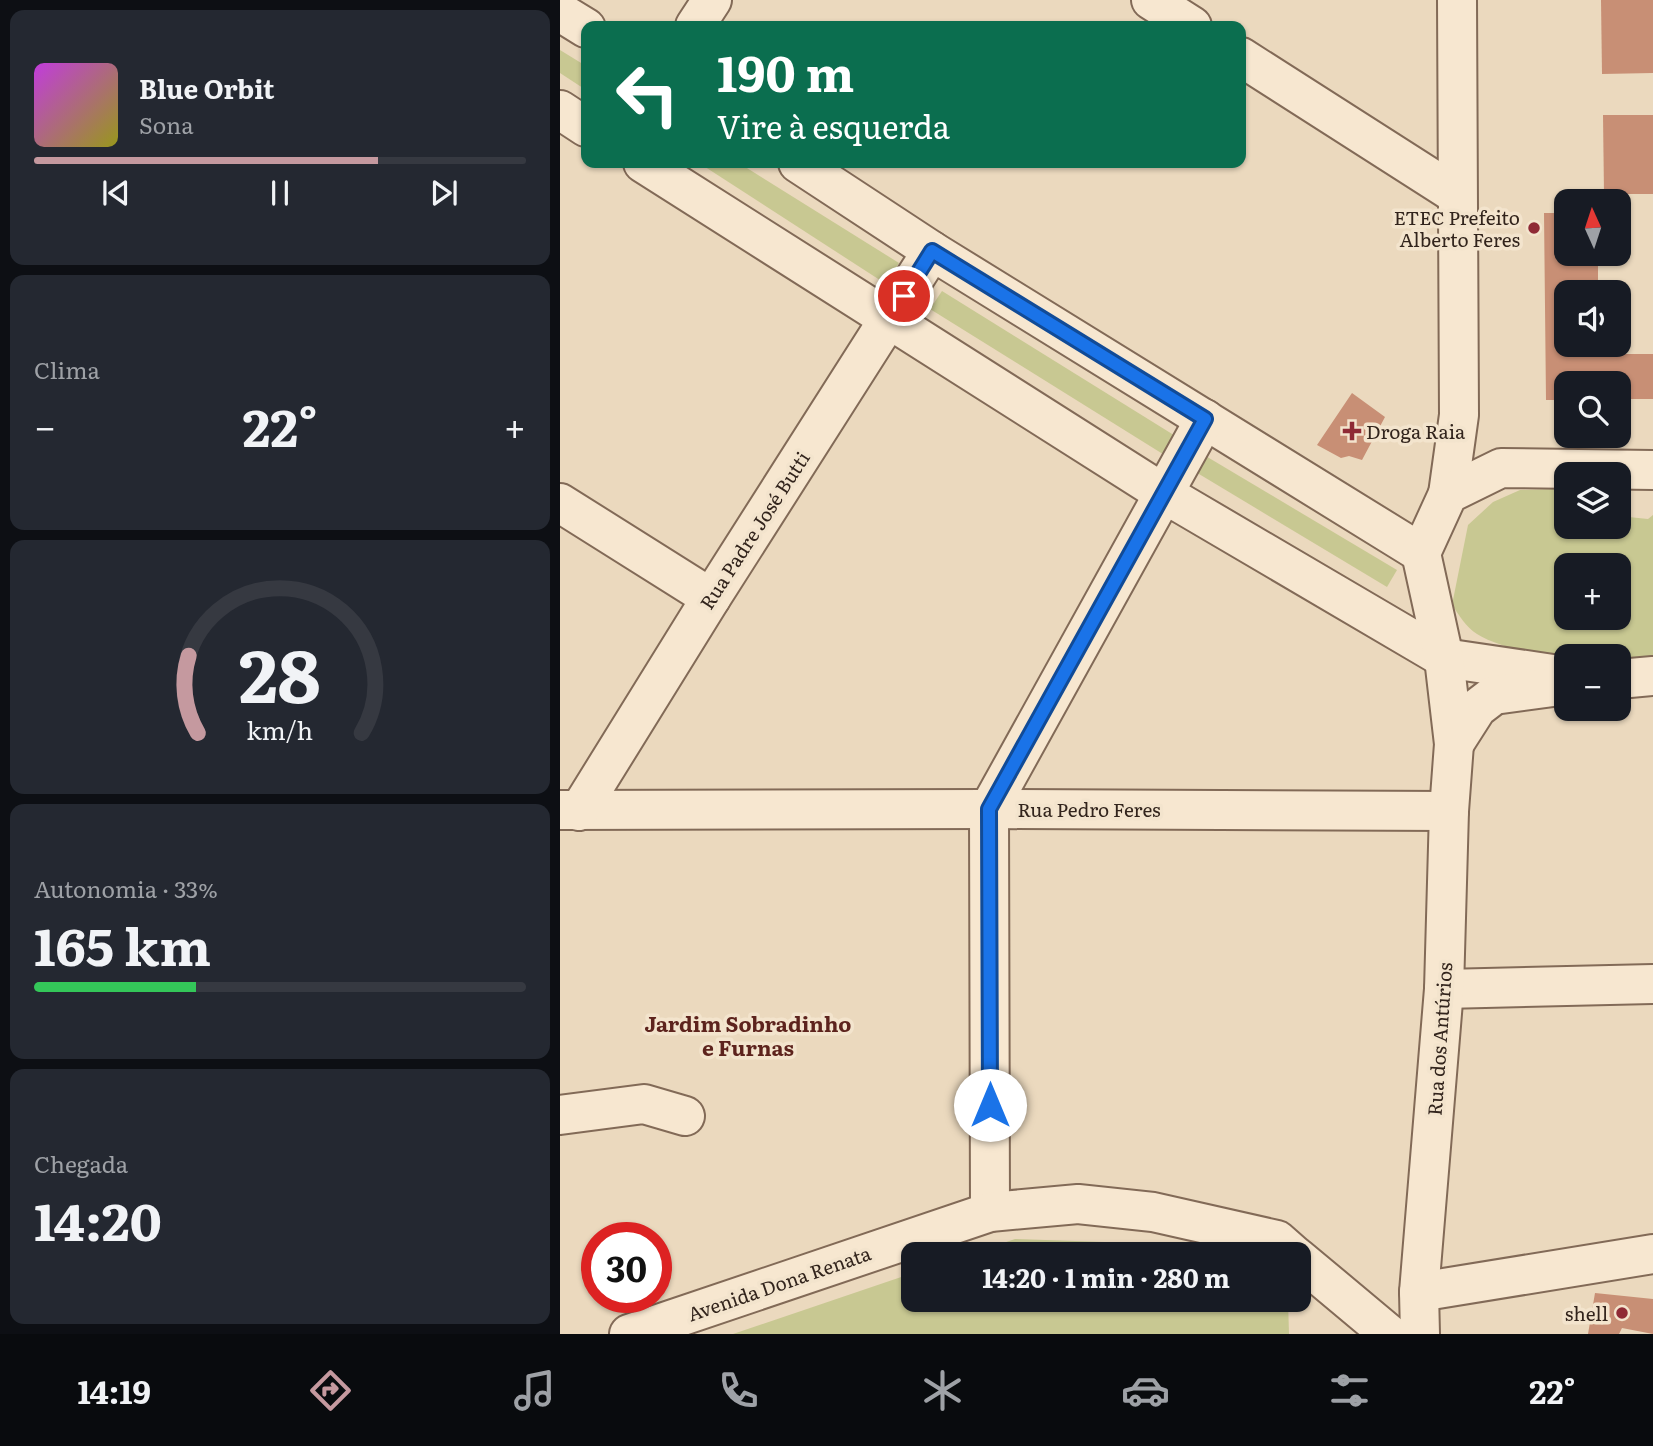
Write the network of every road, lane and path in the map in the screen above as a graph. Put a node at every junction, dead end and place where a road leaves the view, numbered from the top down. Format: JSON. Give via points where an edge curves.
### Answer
{"nodes":[{"id":1,"x":712,"y":0,"type":"edge"},
{"id":2,"x":1151,"y":0,"type":"edge"},
{"id":3,"x":1457,"y":0,"type":"edge"},
{"id":4,"x":560,"y":12,"type":"edge"},
{"id":5,"x":698,"y":21,"type":"edge"},
{"id":6,"x":1184,"y":21,"type":"edge"},
{"id":7,"x":581,"y":24,"type":"edge"},
{"id":8,"x":1246,"y":60,"type":"edge"},
{"id":9,"x":560,"y":110,"type":"edge"},
{"id":10,"x":581,"y":124,"type":"edge"},
{"id":11,"x":651,"y":168,"type":"edge"},
{"id":12,"x":806,"y":168,"type":"edge"},
{"id":13,"x":1457,"y":195,"type":"junction"},
{"id":14,"x":932,"y":251,"type":"junction"},
{"id":15,"x":890,"y":319,"type":"junction"},
{"id":16,"x":1459,"y":415,"type":"junction"},
{"id":17,"x":1205,"y":419,"type":"junction"},
{"id":18,"x":1501,"y":468,"type":"junction"},
{"id":19,"x":1653,"y":470,"type":"edge"},
{"id":20,"x":1163,"y":493,"type":"junction"},
{"id":21,"x":1448,"y":494,"type":"junction"},
{"id":22,"x":560,"y":503,"type":"edge"},
{"id":23,"x":1421,"y":554,"type":"junction"},
{"id":24,"x":711,"y":598,"type":"junction"},
{"id":25,"x":1444,"y":658,"type":"junction"},
{"id":26,"x":1554,"y":674,"type":"edge"},
{"id":27,"x":1653,"y":676,"type":"edge"},
{"id":28,"x":1631,"y":678,"type":"edge"},
{"id":29,"x":1554,"y":687,"type":"edge"},
{"id":30,"x":1454,"y":744,"type":"junction"},
{"id":31,"x":989,"y":809,"type":"junction"},
{"id":32,"x":570,"y":811,"type":"edge"},
{"id":33,"x":1449,"y":811,"type":"junction"},
{"id":34,"x":1653,"y":984,"type":"edge"},
{"id":35,"x":1444,"y":989,"type":"junction"},
{"id":36,"x":560,"y":1115,"type":"edge"},
{"id":37,"x":685,"y":1116,"type":"dead end"},
{"id":38,"x":990,"y":1212,"type":"junction"},
{"id":39,"x":1279,"y":1242,"type":"edge"},
{"id":40,"x":1653,"y":1254,"type":"edge"},
{"id":41,"x":1311,"y":1269,"type":"edge"},
{"id":42,"x":1419,"y":1292,"type":"junction"},
{"id":43,"x":629,"y":1334,"type":"edge"},
{"id":44,"x":1389,"y":1334,"type":"edge"},
{"id":45,"x":1420,"y":1334,"type":"edge"}],
"edges":[{"from":1,"to":5,"type":"street"},
{"from":2,"to":6,"type":"street"},
{"from":3,"to":13,"type":"street"},
{"from":4,"to":7,"type":"street"},
{"from":8,"to":13,"type":"street"},
{"from":9,"to":10,"type":"street"},
{"from":11,"to":15,"type":"street"},
{"from":12,"to":14,"type":"street"},
{"from":13,"to":16,"type":"street"},
{"from":14,"to":15,"type":"street","name":"Rua Padre José Butti"},
{"from":14,"to":17,"type":"street"},
{"from":15,"to":20,"type":"street"},
{"from":15,"to":24,"type":"street","name":"Rua Padre José Butti"},
{"from":16,"to":18,"type":"street"},
{"from":16,"to":21,"type":"street"},
{"from":17,"to":20,"type":"street"},
{"from":17,"to":23,"type":"street"},
{"from":18,"to":19,"type":"street"},
{"from":18,"to":21,"type":"street"},
{"from":20,"to":25,"type":"street"},
{"from":20,"to":31,"type":"street"},
{"from":21,"to":23,"type":"street"},
{"from":22,"to":24,"type":"street"},
{"from":23,"to":25,"type":"street","name":"Rua dos Antúrios"},
{"from":24,"to":32,"type":"street","name":"Rua Padre José Butti"},
{"from":25,"to":26,"type":"street"},
{"from":25,"to":30,"type":"street","name":"Rua dos Antúrios"},
{"from":27,"to":28,"type":"street"},
{"from":29,"to":30,"type":"street","name":"Rua dos Antúrios","via":[[1494,695],[1477,708]]},
{"from":30,"to":33,"type":"street","name":"Rua dos Antúrios"},
{"from":31,"to":32,"type":"street","name":"Rua Pedro Feres"},
{"from":31,"to":33,"type":"street","name":"Rua Pedro Feres"},
{"from":31,"to":38,"type":"street"},
{"from":33,"to":35,"type":"street","name":"Rua dos Antúrios"},
{"from":34,"to":35,"type":"street"},
{"from":35,"to":42,"type":"street","name":"Rua dos Antúrios"},
{"from":36,"to":37,"type":"street","via":[[644,1104]]},
{"from":38,"to":39,"type":"street","name":"Avenida Dona Renata","via":[[1078,1205],[1153,1212]]},
{"from":38,"to":43,"type":"street","name":"Avenida Dona Renata"},
{"from":40,"to":42,"type":"street"},
{"from":41,"to":44,"type":"street"},
{"from":42,"to":45,"type":"street","name":"Rua dos Antúrios"}]}
